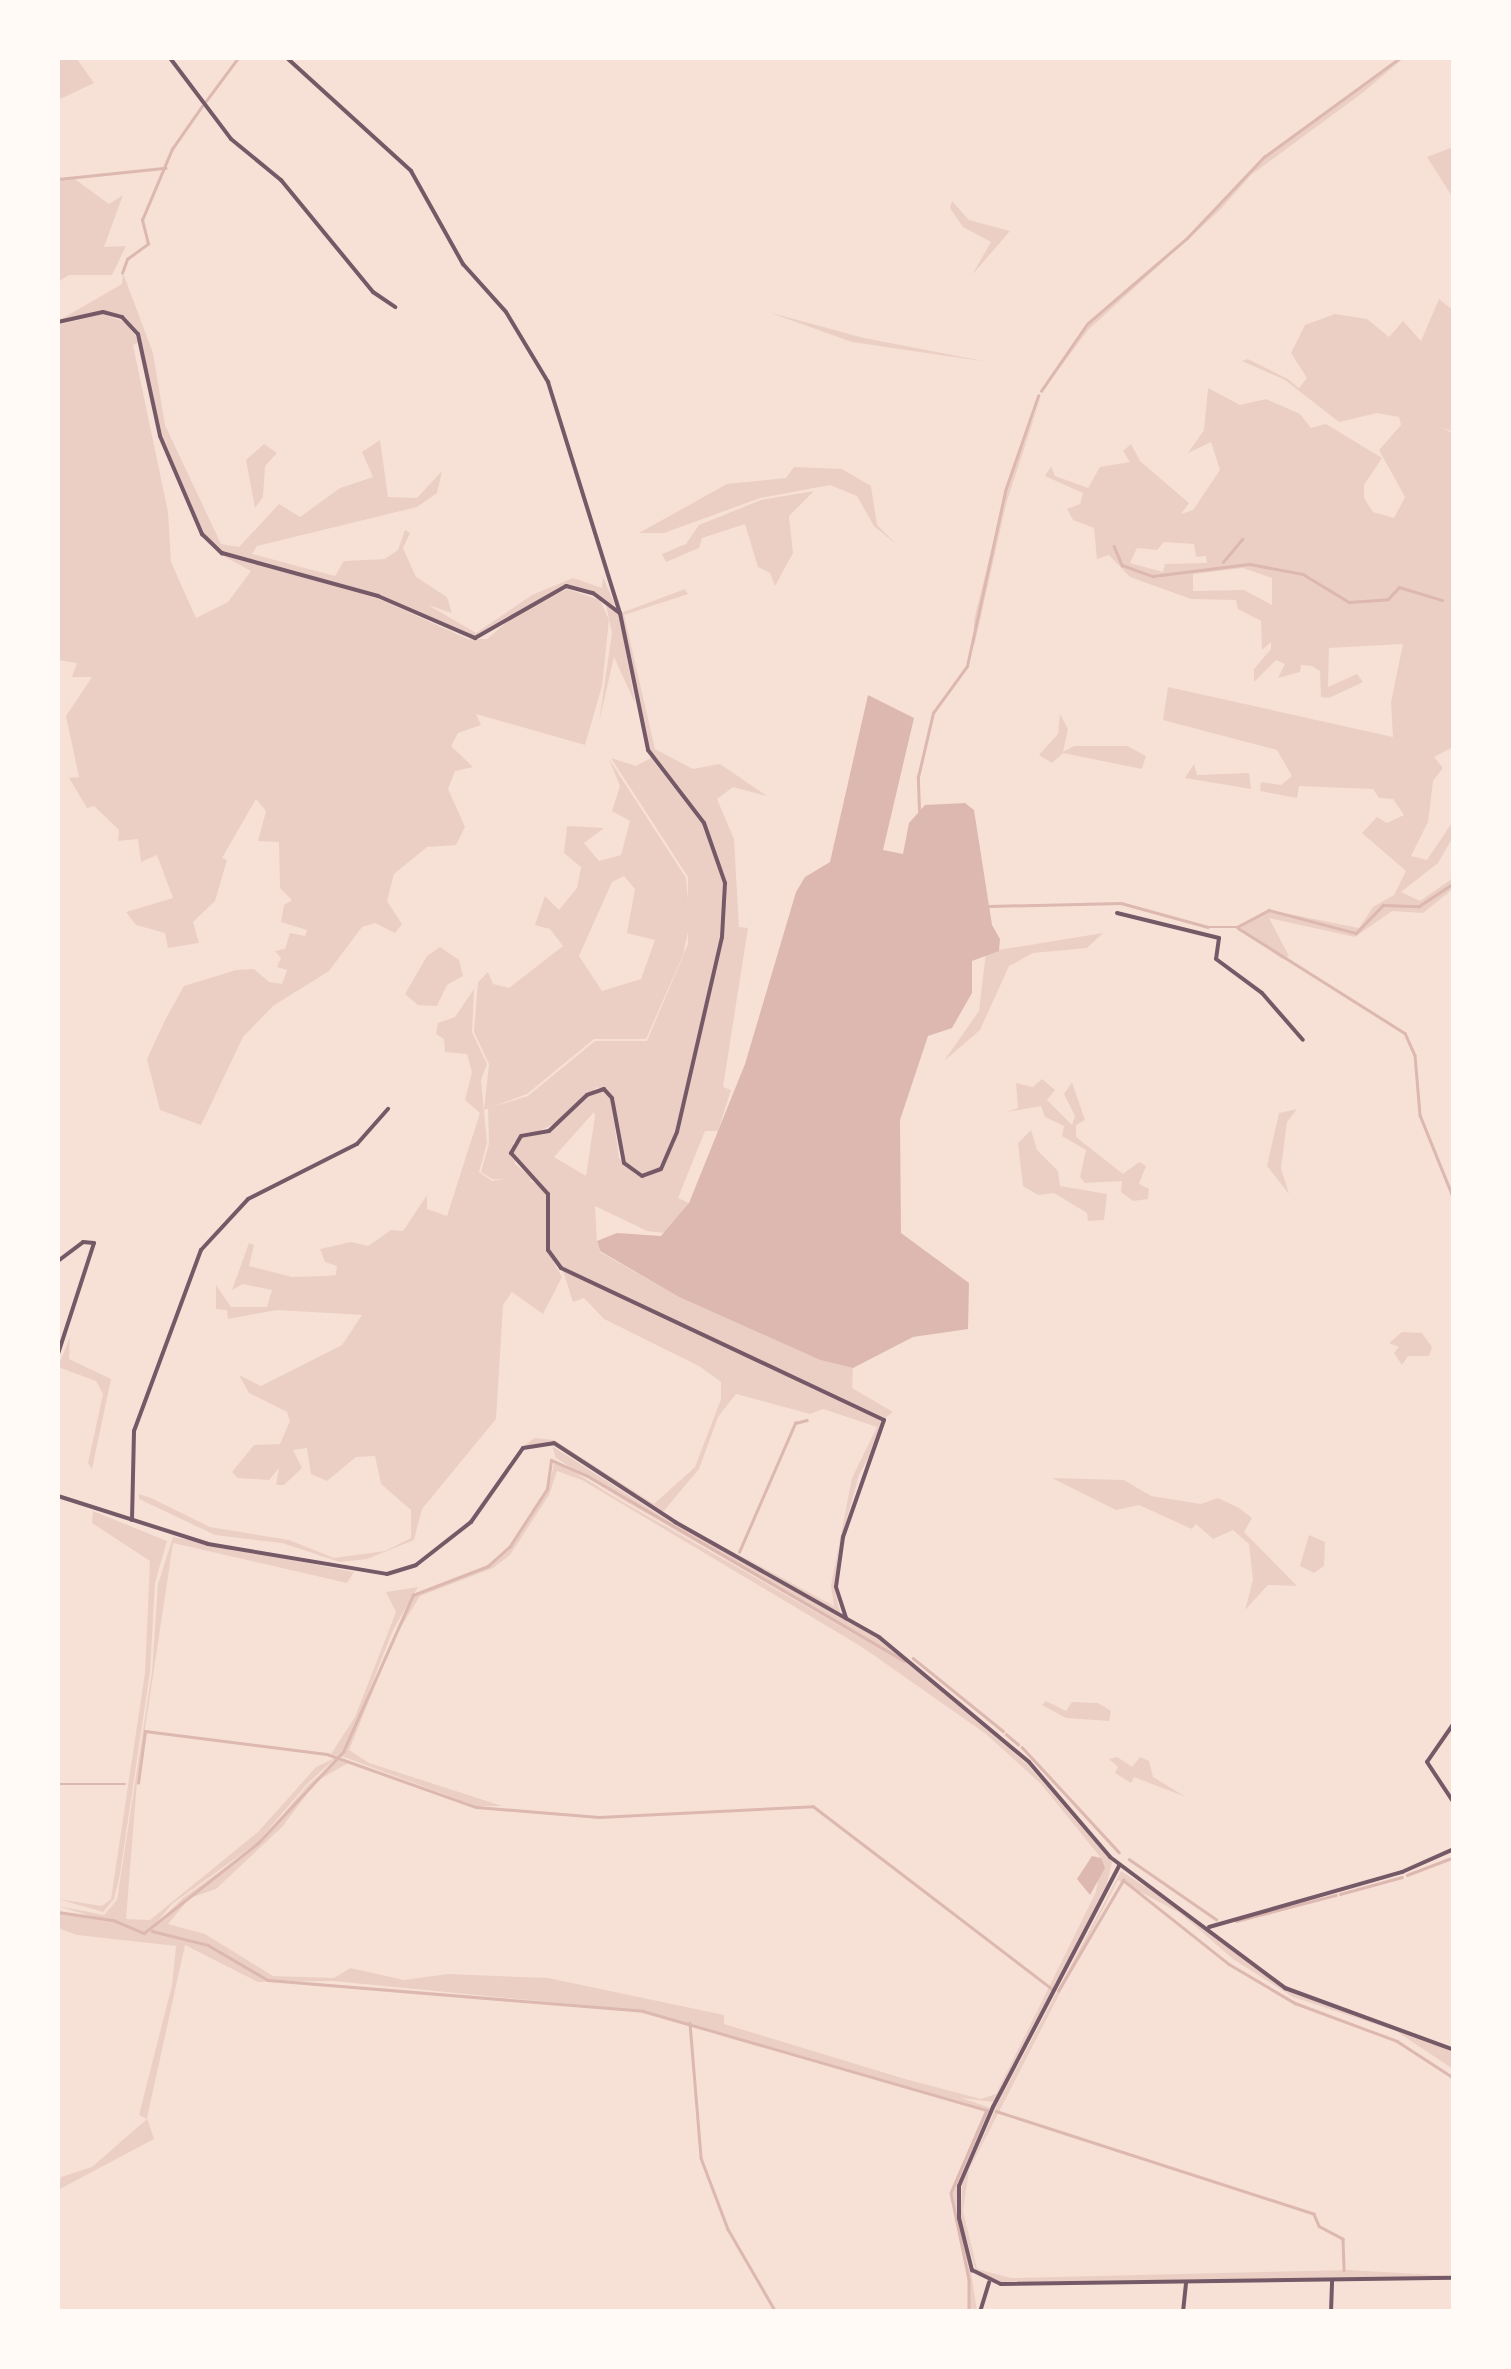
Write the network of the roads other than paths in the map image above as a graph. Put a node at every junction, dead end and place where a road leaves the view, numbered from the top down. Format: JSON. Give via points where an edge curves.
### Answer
{"nodes":[{"id":1,"x":170,"y":58,"type":"edge"},
{"id":2,"x":287,"y":58,"type":"edge"},
{"id":3,"x":395,"y":307,"type":"dead end"},
{"id":4,"x":58,"y":322,"type":"edge"},
{"id":5,"x":620,"y":614,"type":"junction"},
{"id":6,"x":1117,"y":913,"type":"dead end"},
{"id":7,"x":1302,"y":1040,"type":"dead end"},
{"id":8,"x":388,"y":1109,"type":"dead end"},
{"id":9,"x":58,"y":1261,"type":"edge"},
{"id":10,"x":58,"y":1354,"type":"edge"},
{"id":11,"x":58,"y":1496,"type":"edge"},
{"id":12,"x":132,"y":1520,"type":"junction"},
{"id":13,"x":846,"y":1618,"type":"junction"},
{"id":14,"x":1454,"y":1723,"type":"edge"},
{"id":15,"x":1454,"y":1803,"type":"edge"},
{"id":16,"x":1454,"y":1849,"type":"edge"},
{"id":17,"x":1120,"y":1865,"type":"junction"},
{"id":18,"x":1209,"y":1927,"type":"junction"},
{"id":19,"x":1454,"y":2050,"type":"edge"},
{"id":20,"x":1454,"y":2278,"type":"edge"},
{"id":21,"x":1332,"y":2279,"type":"junction"},
{"id":22,"x":989,"y":2282,"type":"junction"},
{"id":23,"x":1186,"y":2282,"type":"junction"},
{"id":24,"x":980,"y":2312,"type":"edge"},
{"id":25,"x":1183,"y":2312,"type":"edge"},
{"id":26,"x":1331,"y":2312,"type":"edge"}],
"edges":[{"from":1,"to":3,"type":"street","via":[[231,140],[281,180],[373,292]]},
{"from":2,"to":5,"type":"street","via":[[411,171],[463,264],[506,312],[548,382]]},
{"from":4,"to":5,"type":"street","via":[[103,312],[122,318],[138,334],[160,436],[202,534],[222,553],[378,596],[475,638],[566,586],[593,593]]},
{"from":5,"to":13,"type":"street","via":[[648,750],[704,824],[720,862],[722,936],[677,1132],[661,1169],[642,1176],[624,1163],[612,1098],[604,1089],[587,1095],[549,1131],[522,1136],[512,1153],[548,1194],[548,1250],[561,1268],[884,1420],[843,1537],[836,1587]]},
{"from":6,"to":7,"type":"street","via":[[1219,938],[1216,960],[1262,993]]},
{"from":8,"to":12,"type":"street","via":[[357,1144],[248,1199],[202,1250],[134,1431]]},
{"from":9,"to":10,"type":"street","via":[[94,1243]]},
{"from":11,"to":12,"type":"street"},
{"from":12,"to":13,"type":"street","via":[[313,1565],[396,1573],[472,1522],[523,1448],[554,1443],[660,1513]]},
{"from":13,"to":17,"type":"street","via":[[879,1637],[1017,1750]]},
{"from":14,"to":15,"type":"street","via":[[1428,1762]]},
{"from":16,"to":18,"type":"street","via":[[1402,1872]]},
{"from":17,"to":18,"type":"street"},
{"from":17,"to":22,"type":"street","via":[[993,2107],[960,2186],[964,2248],[972,2270]]},
{"from":18,"to":19,"type":"street","via":[[1285,1988]]},
{"from":20,"to":21,"type":"street"},
{"from":21,"to":23,"type":"street"},
{"from":21,"to":26,"type":"street"},
{"from":22,"to":23,"type":"street"},
{"from":22,"to":24,"type":"street"},
{"from":23,"to":25,"type":"street"}]}
